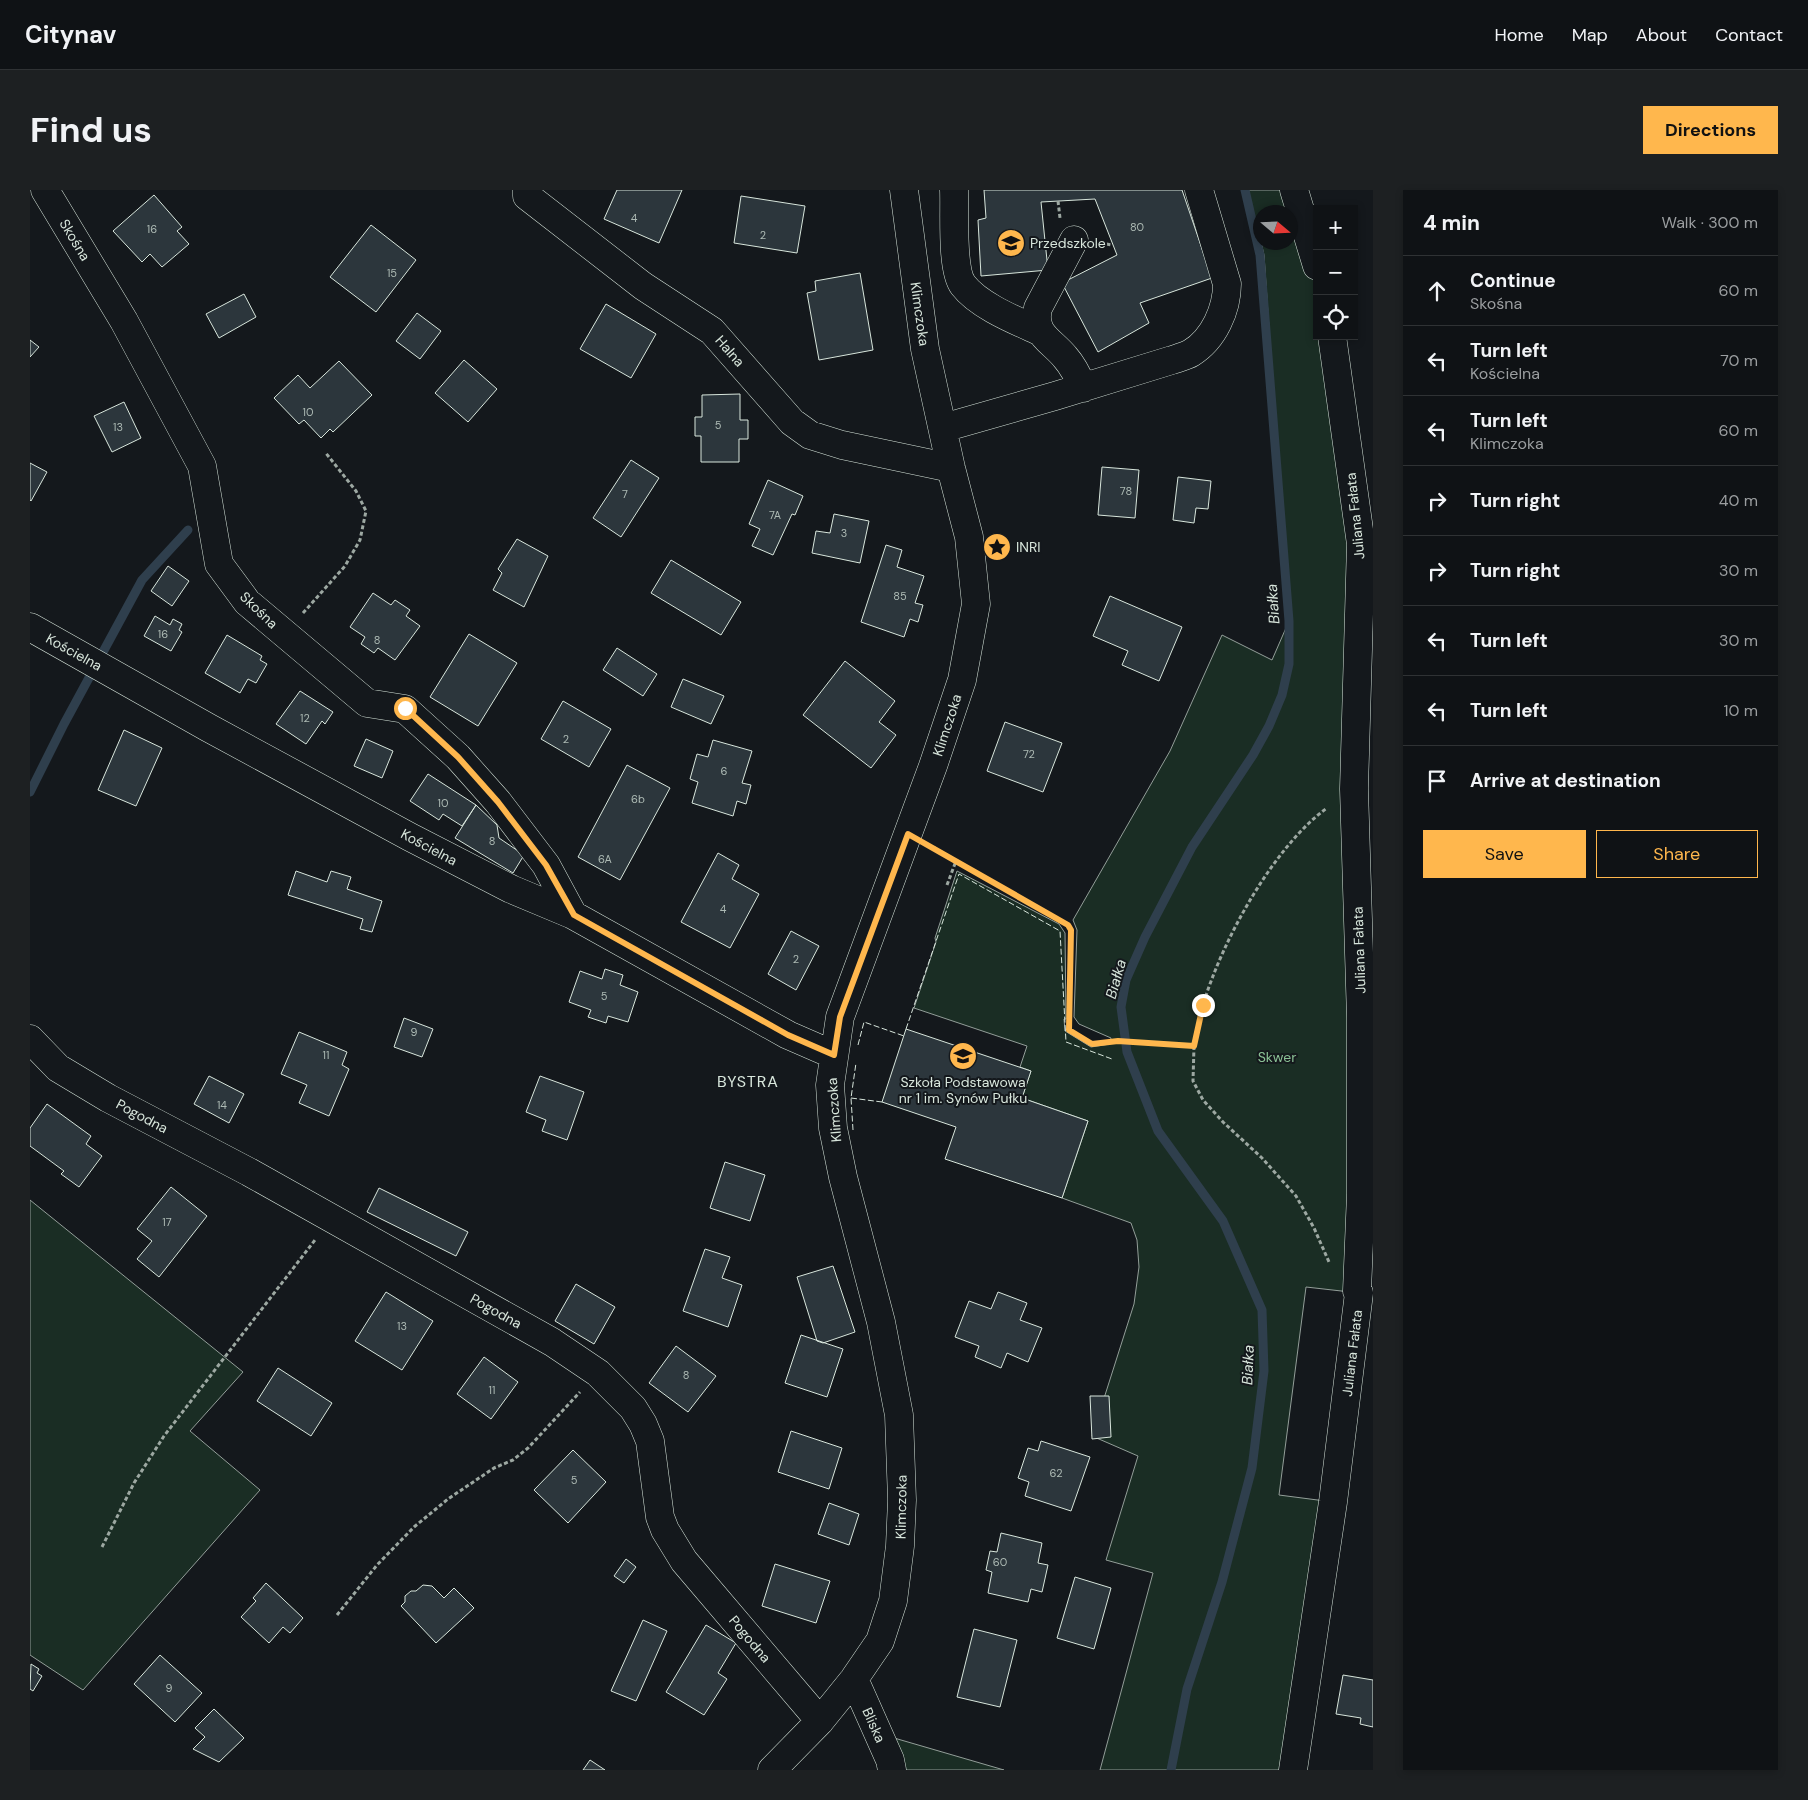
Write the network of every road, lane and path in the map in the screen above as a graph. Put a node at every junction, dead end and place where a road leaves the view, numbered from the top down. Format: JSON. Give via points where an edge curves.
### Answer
{"nodes":[{"id":1,"x":45,"y":190,"type":"edge"},
{"id":2,"x":527,"y":190,"type":"edge"},
{"id":3,"x":954,"y":190,"type":"edge"},
{"id":4,"x":1199,"y":190,"type":"edge"},
{"id":5,"x":1294,"y":190,"type":"edge"},
{"id":6,"x":911,"y":192,"type":"edge"},
{"id":7,"x":1074,"y":240,"type":"dead end"},
{"id":8,"x":1313,"y":253,"type":"edge"},
{"id":9,"x":1041,"y":332,"type":"junction"},
{"id":10,"x":1333,"y":340,"type":"edge"},
{"id":11,"x":1083,"y":388,"type":"junction"},
{"id":12,"x":943,"y":428,"type":"junction"},
{"id":13,"x":325,"y":452,"type":"dead end"},
{"id":14,"x":951,"y":468,"type":"junction"},
{"id":15,"x":1367,"y":540,"type":"edge"},
{"id":16,"x":30,"y":627,"type":"edge"},
{"id":17,"x":285,"y":635,"type":"junction"},
{"id":18,"x":1354,"y":789,"type":"junction"},
{"id":19,"x":908,"y":834,"type":"junction"},
{"id":20,"x":956,"y":861,"type":"junction"},
{"id":21,"x":947,"y":885,"type":"dead end"},
{"id":22,"x":574,"y":915,"type":"junction"},
{"id":23,"x":30,"y":1039,"type":"edge"},
{"id":24,"x":1194,"y":1046,"type":"junction"},
{"id":25,"x":834,"y":1055,"type":"junction"},
{"id":26,"x":331,"y":1219,"type":"junction"},
{"id":27,"x":1356,"y":1290,"type":"junction"},
{"id":28,"x":598,"y":1373,"type":"junction"},
{"id":29,"x":102,"y":1547,"type":"dead end"},
{"id":30,"x":337,"y":1614,"type":"dead end"},
{"id":31,"x":854,"y":1679,"type":"junction"},
{"id":32,"x":820,"y":1721,"type":"junction"},
{"id":33,"x":772,"y":1770,"type":"edge"},
{"id":34,"x":892,"y":1770,"type":"edge"},
{"id":35,"x":1293,"y":1770,"type":"edge"}],
"edges":[{"from":1,"to":17,"type":"street","name":"Skośna","via":[[124,321],[202,466],[219,564],[246,602]]},
{"from":2,"to":14,"type":"street","name":"Halna","via":[[527,196],[643,286],[712,331],[792,422],[810,434],[842,445]]},
{"from":3,"to":9,"type":"street","via":[[956,265],[962,284],[985,304]]},
{"from":4,"to":11,"type":"street","via":[[1227,284],[1227,298],[1212,332],[1191,353]]},
{"from":5,"to":8,"type":"street"},
{"from":6,"to":12,"type":"street","name":"Klimczoka","via":[[925,349]]},
{"from":7,"to":9,"type":"street","via":[[1038,308],[1036,317]]},
{"from":9,"to":11,"type":"street","via":[[1072,366]]},
{"from":10,"to":15,"type":"street","name":"Juliana Fałata"},
{"from":11,"to":12,"type":"street"},
{"from":12,"to":14,"type":"street","name":"Klimczoka"},
{"from":13,"to":17,"type":"path","via":[[356,491],[366,511],[360,540],[344,566]]},
{"from":14,"to":19,"type":"street","name":"Klimczoka","via":[[969,537],[976,604],[962,680]]},
{"from":15,"to":18,"type":"street","name":"Juliana Fałata"},
{"from":16,"to":22,"type":"street","name":"Kościelna","via":[[410,837],[511,889]]},
{"from":17,"to":22,"type":"street","name":"Skośna","via":[[367,703],[405,708],[458,757],[498,802],[546,865]]},
{"from":18,"to":24,"type":"path","via":[[1314,818],[1269,869],[1220,961],[1203,1005]]},
{"from":18,"to":27,"type":"street","name":"Juliana Fałata","via":[[1361,1018],[1361,1194]]},
{"from":19,"to":20,"type":"path"},
{"from":19,"to":25,"type":"street","name":"Klimczoka","via":[[840,1017]]},
{"from":20,"to":21,"type":"path"},
{"from":20,"to":24,"type":"path","via":[[1068,925],[1071,930],[1069,1030],[1092,1044],[1118,1041]]},
{"from":22,"to":25,"type":"street","name":"Kościelna","via":[[788,1035]]},
{"from":23,"to":26,"type":"street","name":"Pogodna","via":[[58,1068],[108,1098]]},
{"from":24,"to":27,"type":"path","via":[[1193,1081],[1204,1100],[1296,1196],[1332,1269]]},
{"from":25,"to":31,"type":"street","name":"Klimczoka","via":[[830,1085],[833,1128],[881,1322],[898,1406],[902,1491],[893,1601],[880,1641]]},
{"from":26,"to":28,"type":"street","name":"Pogodna","via":[[552,1342]]},
{"from":26,"to":29,"type":"path","via":[[164,1436],[134,1483]]},
{"from":27,"to":35,"type":"street","name":"Juliana Fałata","via":[[1360,1293],[1333,1502]]},
{"from":28,"to":30,"type":"path","via":[[528,1448],[448,1498],[414,1527],[377,1565]]},
{"from":28,"to":32,"type":"street","name":"Pogodna","via":[[633,1408],[643,1424],[650,1441],[660,1517],[684,1560]]},
{"from":31,"to":32,"type":"street","name":"Klimczoka"},
{"from":31,"to":34,"type":"street","name":"Bliska"},
{"from":32,"to":33,"type":"street","name":"Klimczoka"}]}
